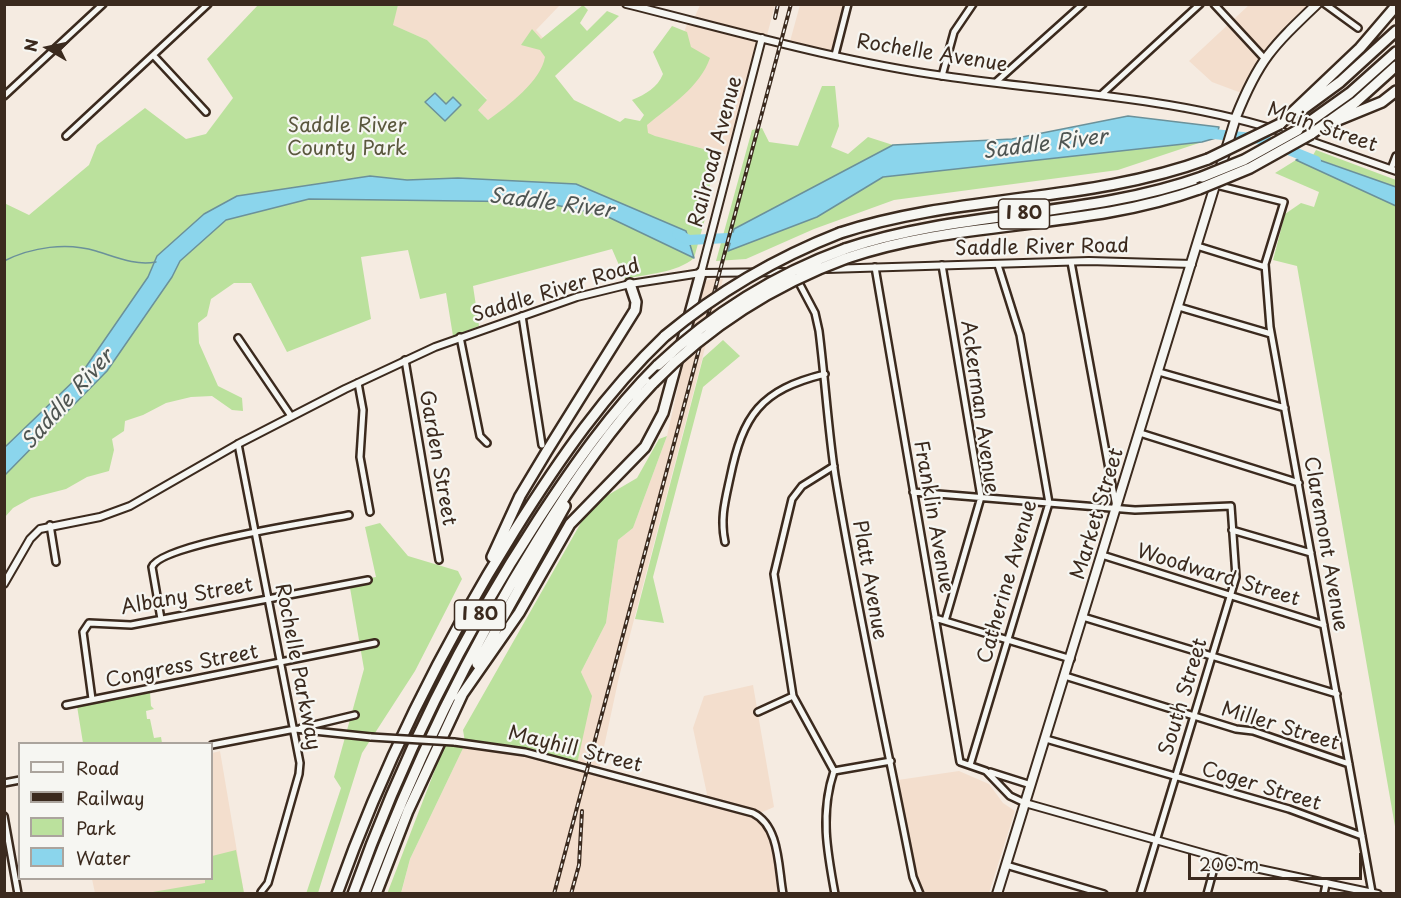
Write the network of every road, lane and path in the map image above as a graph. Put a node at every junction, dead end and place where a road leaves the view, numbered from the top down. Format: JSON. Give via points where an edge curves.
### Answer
{"nodes":[{"id":1,"x":103,"y":4,"type":"edge"},
{"id":2,"x":208,"y":4,"type":"edge"},
{"id":3,"x":626,"y":4,"type":"edge"},
{"id":4,"x":848,"y":4,"type":"edge"},
{"id":5,"x":973,"y":4,"type":"edge"},
{"id":6,"x":1083,"y":4,"type":"edge"},
{"id":7,"x":1200,"y":4,"type":"edge"},
{"id":8,"x":1214,"y":4,"type":"edge"},
{"id":9,"x":1317,"y":4,"type":"edge"},
{"id":10,"x":1325,"y":4,"type":"edge"},
{"id":11,"x":1396,"y":6,"type":"edge"},
{"id":12,"x":645,"y":7,"type":"edge"},
{"id":13,"x":1359,"y":28,"type":"dead end"},
{"id":14,"x":1396,"y":31,"type":"edge"},
{"id":15,"x":762,"y":38,"type":"junction"},
{"id":16,"x":1396,"y":52,"type":"edge"},
{"id":17,"x":835,"y":55,"type":"junction"},
{"id":18,"x":154,"y":56,"type":"junction"},
{"id":19,"x":1264,"y":58,"type":"junction"},
{"id":20,"x":1396,"y":66,"type":"edge"},
{"id":21,"x":942,"y":76,"type":"junction"},
{"id":22,"x":996,"y":82,"type":"junction"},
{"id":23,"x":1396,"y":91,"type":"edge"},
{"id":24,"x":1101,"y":94,"type":"junction"},
{"id":25,"x":4,"y":96,"type":"edge"},
{"id":26,"x":206,"y":112,"type":"dead end"},
{"id":27,"x":1235,"y":121,"type":"junction"},
{"id":28,"x":1280,"y":124,"type":"junction"},
{"id":29,"x":1322,"y":127,"type":"junction"},
{"id":30,"x":66,"y":136,"type":"dead end"},
{"id":31,"x":1396,"y":156,"type":"edge"},
{"id":32,"x":1394,"y":170,"type":"edge"},
{"id":33,"x":1216,"y":185,"type":"junction"},
{"id":34,"x":1197,"y":246,"type":"junction"},
{"id":35,"x":846,"y":253,"type":"junction"},
{"id":36,"x":1071,"y":262,"type":"junction"},
{"id":37,"x":1192,"y":264,"type":"junction"},
{"id":38,"x":942,"y":265,"type":"junction"},
{"id":39,"x":998,"y":265,"type":"junction"},
{"id":40,"x":875,"y":267,"type":"junction"},
{"id":41,"x":1266,"y":267,"type":"junction"},
{"id":42,"x":794,"y":272,"type":"junction"},
{"id":43,"x":701,"y":273,"type":"junction"},
{"id":44,"x":630,"y":284,"type":"junction"},
{"id":45,"x":1179,"y":307,"type":"junction"},
{"id":46,"x":522,"y":316,"type":"junction"},
{"id":47,"x":1271,"y":334,"type":"junction"},
{"id":48,"x":460,"y":337,"type":"junction"},
{"id":49,"x":238,"y":338,"type":"dead end"},
{"id":50,"x":405,"y":360,"type":"junction"},
{"id":51,"x":1159,"y":372,"type":"junction"},
{"id":52,"x":825,"y":374,"type":"junction"},
{"id":53,"x":358,"y":383,"type":"junction"},
{"id":54,"x":1285,"y":408,"type":"junction"},
{"id":55,"x":291,"y":416,"type":"junction"},
{"id":56,"x":1140,"y":434,"type":"junction"},
{"id":57,"x":487,"y":443,"type":"dead end"},
{"id":58,"x":238,"y":444,"type":"junction"},
{"id":59,"x":542,"y":445,"type":"dead end"},
{"id":60,"x":597,"y":450,"type":"junction"},
{"id":61,"x":834,"y":466,"type":"junction"},
{"id":62,"x":1299,"y":483,"type":"junction"},
{"id":63,"x":913,"y":492,"type":"junction"},
{"id":64,"x":981,"y":497,"type":"junction"},
{"id":65,"x":1049,"y":502,"type":"junction"},
{"id":66,"x":1116,"y":508,"type":"junction"},
{"id":67,"x":370,"y":512,"type":"dead end"},
{"id":68,"x":349,"y":515,"type":"dead end"},
{"id":69,"x":50,"y":525,"type":"junction"},
{"id":70,"x":1232,"y":530,"type":"junction"},
{"id":71,"x":255,"y":532,"type":"junction"},
{"id":72,"x":724,"y":542,"type":"dead end"},
{"id":73,"x":1311,"y":553,"type":"junction"},
{"id":74,"x":1102,"y":555,"type":"junction"},
{"id":75,"x":439,"y":561,"type":"dead end"},
{"id":76,"x":56,"y":562,"type":"dead end"},
{"id":77,"x":368,"y":580,"type":"dead end"},
{"id":78,"x":4,"y":584,"type":"edge"},
{"id":79,"x":1230,"y":594,"type":"junction"},
{"id":80,"x":268,"y":598,"type":"junction"},
{"id":81,"x":471,"y":601,"type":"junction"},
{"id":82,"x":1083,"y":617,"type":"junction"},
{"id":83,"x":935,"y":618,"type":"junction"},
{"id":84,"x":160,"y":619,"type":"junction"},
{"id":85,"x":945,"y":621,"type":"junction"},
{"id":86,"x":1324,"y":625,"type":"junction"},
{"id":87,"x":1008,"y":640,"type":"junction"},
{"id":88,"x":375,"y":643,"type":"dead end"},
{"id":89,"x":1212,"y":655,"type":"junction"},
{"id":90,"x":1071,"y":659,"type":"junction"},
{"id":91,"x":280,"y":663,"type":"junction"},
{"id":92,"x":1065,"y":676,"type":"junction"},
{"id":93,"x":1337,"y":694,"type":"junction"},
{"id":94,"x":793,"y":696,"type":"junction"},
{"id":95,"x":92,"y":699,"type":"junction"},
{"id":96,"x":459,"y":699,"type":"junction"},
{"id":97,"x":66,"y":705,"type":"dead end"},
{"id":98,"x":758,"y":712,"type":"dead end"},
{"id":99,"x":355,"y":715,"type":"dead end"},
{"id":100,"x":1194,"y":716,"type":"junction"},
{"id":101,"x":295,"y":729,"type":"junction"},
{"id":102,"x":1046,"y":739,"type":"junction"},
{"id":103,"x":213,"y":745,"type":"edge"},
{"id":104,"x":891,"y":761,"type":"junction"},
{"id":105,"x":1349,"y":764,"type":"junction"},
{"id":106,"x":970,"y":765,"type":"junction"},
{"id":107,"x":983,"y":770,"type":"junction"},
{"id":108,"x":834,"y":771,"type":"junction"},
{"id":109,"x":1176,"y":777,"type":"junction"},
{"id":110,"x":1031,"y":785,"type":"junction"},
{"id":111,"x":1025,"y":803,"type":"junction"},
{"id":112,"x":4,"y":816,"type":"edge"},
{"id":113,"x":1362,"y":836,"type":"junction"},
{"id":114,"x":1157,"y":839,"type":"junction"},
{"id":115,"x":1217,"y":857,"type":"junction"},
{"id":116,"x":1006,"y":866,"type":"junction"},
{"id":117,"x":1326,"y":884,"type":"junction"},
{"id":118,"x":261,"y":892,"type":"dead end"},
{"id":119,"x":1375,"y":893,"type":"edge"},
{"id":120,"x":18,"y":894,"type":"edge"},
{"id":121,"x":337,"y":894,"type":"edge"},
{"id":122,"x":353,"y":894,"type":"edge"},
{"id":123,"x":365,"y":894,"type":"edge"},
{"id":124,"x":375,"y":894,"type":"edge"},
{"id":125,"x":783,"y":894,"type":"edge"},
{"id":126,"x":835,"y":894,"type":"edge"},
{"id":127,"x":920,"y":894,"type":"edge"},
{"id":128,"x":997,"y":894,"type":"edge"},
{"id":129,"x":1104,"y":894,"type":"edge"},
{"id":130,"x":1140,"y":894,"type":"edge"},
{"id":131,"x":1207,"y":894,"type":"edge"},
{"id":132,"x":1324,"y":894,"type":"edge"}],
"edges":[{"from":1,"to":25,"type":"street"},
{"from":2,"to":18,"type":"street"},
{"from":3,"to":12,"type":"street","name":"Rochelle Avenue"},
{"from":4,"to":17,"type":"street"},
{"from":5,"to":21,"type":"street","via":[[954,32]]},
{"from":6,"to":22,"type":"street"},
{"from":7,"to":24,"type":"street"},
{"from":8,"to":19,"type":"street"},
{"from":9,"to":19,"type":"main road","name":"Market Street"},
{"from":10,"to":13,"type":"street"},
{"from":11,"to":28,"type":"highway","via":[[1360,48]]},
{"from":12,"to":15,"type":"street","name":"Rochelle Avenue"},
{"from":14,"to":28,"type":"highway","number":"I 80","via":[[1340,82]]},
{"from":15,"to":17,"type":"street","name":"Rochelle Avenue"},
{"from":15,"to":43,"type":"street","name":"Railroad Avenue"},
{"from":16,"to":35,"type":"highway","number":"I 80","bridge":true,"via":[[1350,93],[1298,130],[1244,160],[1202,177],[1110,202],[924,227]]},
{"from":17,"to":21,"type":"street","name":"Rochelle Avenue"},
{"from":18,"to":26,"type":"street"},
{"from":18,"to":30,"type":"street"},
{"from":19,"to":27,"type":"main road","name":"Market Street","via":[[1248,84]]},
{"from":20,"to":29,"type":"highway","number":"I 80"},
{"from":21,"to":22,"type":"street","name":"Rochelle Avenue"},
{"from":22,"to":24,"type":"street","name":"Rochelle Avenue"},
{"from":23,"to":29,"type":"highway","via":[[1382,102]]},
{"from":24,"to":27,"type":"street","name":"Rochelle Avenue"},
{"from":27,"to":32,"type":"street","name":"Main Street"},
{"from":27,"to":33,"type":"main road","name":"Market Street"},
{"from":28,"to":81,"type":"highway","number":"I 80","bridge":true,"via":[[1208,159],[1131,183],[921,212],[840,233],[744,279],[665,336],[624,378],[578,435]]},
{"from":29,"to":35,"type":"highway","number":"I 80","bridge":true,"via":[[1250,168],[1199,189],[1122,211],[925,237]]},
{"from":31,"to":32,"type":"street"},
{"from":33,"to":34,"type":"main road","name":"Market Street"},
{"from":33,"to":41,"type":"street","name":"Claremont Avenue","via":[[1284,202]]},
{"from":34,"to":37,"type":"main road","name":"Market Street"},
{"from":34,"to":41,"type":"street"},
{"from":35,"to":60,"type":"highway","number":"I 80","bridge":true,"via":[[742,310],[692,346],[653,383]]},
{"from":35,"to":122,"type":"highway","number":"I 80","bridge":true,"via":[[794,270],[738,301],[695,333],[658,365],[579,459],[489,599],[421,729]]},
{"from":36,"to":37,"type":"street","name":"Saddle River Road"},
{"from":36,"to":39,"type":"street","name":"Saddle River Road"},
{"from":36,"to":66,"type":"street"},
{"from":37,"to":45,"type":"main road","name":"Market Street"},
{"from":38,"to":39,"type":"street","name":"Saddle River Road"},
{"from":38,"to":40,"type":"street","name":"Saddle River Road"},
{"from":38,"to":64,"type":"street","name":"Ackerman Avenue"},
{"from":39,"to":65,"type":"street","name":"Catherine Avenue","via":[[1020,335]]},
{"from":40,"to":42,"type":"street","name":"Saddle River Road"},
{"from":40,"to":63,"type":"street","name":"Franklin Avenue"},
{"from":41,"to":47,"type":"street","name":"Claremont Avenue"},
{"from":42,"to":43,"type":"street","name":"Saddle River Road"},
{"from":42,"to":52,"type":"street","name":"Platt Avenue","via":[[816,316]]},
{"from":43,"to":44,"type":"street","name":"Saddle River Road"},
{"from":43,"to":96,"type":"highway","via":[[663,413],[653,433],[645,447],[570,524],[519,613]]},
{"from":44,"to":46,"type":"street","name":"Saddle River Road"},
{"from":44,"to":81,"type":"highway","via":[[635,310],[520,496]]},
{"from":45,"to":47,"type":"street"},
{"from":45,"to":51,"type":"main road","name":"Market Street"},
{"from":46,"to":48,"type":"street","name":"Saddle River Road"},
{"from":46,"to":59,"type":"street"},
{"from":47,"to":54,"type":"street","name":"Claremont Avenue"},
{"from":48,"to":50,"type":"street","name":"Saddle River Road"},
{"from":48,"to":57,"type":"street","via":[[480,436]]},
{"from":49,"to":55,"type":"street"},
{"from":50,"to":53,"type":"street","name":"Saddle River Road"},
{"from":50,"to":75,"type":"street","name":"Garden Street"},
{"from":51,"to":54,"type":"street"},
{"from":51,"to":56,"type":"main road","name":"Market Street"},
{"from":52,"to":61,"type":"street","name":"Platt Avenue"},
{"from":52,"to":72,"type":"street","via":[[778,390],[747,421],[738,442],[722,516]]},
{"from":53,"to":55,"type":"street","name":"Saddle River Road"},
{"from":53,"to":67,"type":"street","via":[[363,410],[360,457]]},
{"from":54,"to":62,"type":"street","name":"Claremont Avenue"},
{"from":55,"to":58,"type":"street","name":"Saddle River Road"},
{"from":56,"to":62,"type":"street"},
{"from":56,"to":66,"type":"main road","name":"Market Street"},
{"from":58,"to":69,"type":"street","name":"Saddle River Road","via":[[122,509],[100,517]]},
{"from":58,"to":71,"type":"street","name":"Rochelle Parkway"},
{"from":60,"to":96,"type":"highway"},
{"from":60,"to":123,"type":"highway","number":"I 80","via":[[527,556],[466,666],[407,789]]},
{"from":61,"to":94,"type":"street","via":[[802,486],[792,499],[776,560],[774,585]]},
{"from":61,"to":104,"type":"street","name":"Platt Avenue","via":[[875,698]]},
{"from":62,"to":73,"type":"street","name":"Claremont Avenue"},
{"from":63,"to":64,"type":"street"},
{"from":63,"to":83,"type":"street","name":"Franklin Avenue"},
{"from":64,"to":65,"type":"street"},
{"from":64,"to":85,"type":"street","name":"Ackerman Avenue"},
{"from":65,"to":66,"type":"street"},
{"from":65,"to":87,"type":"street","name":"Catherine Avenue"},
{"from":66,"to":70,"type":"street","name":"South Street","via":[[1231,506]]},
{"from":66,"to":74,"type":"main road","name":"Market Street"},
{"from":68,"to":71,"type":"street"},
{"from":69,"to":76,"type":"street"},
{"from":69,"to":78,"type":"street","via":[[30,539]]},
{"from":70,"to":73,"type":"street"},
{"from":70,"to":79,"type":"street","name":"South Street","via":[[1236,577]]},
{"from":71,"to":80,"type":"street","name":"Rochelle Parkway"},
{"from":71,"to":84,"type":"street","via":[[198,545],[154,561]]},
{"from":73,"to":86,"type":"street","name":"Claremont Avenue"},
{"from":74,"to":79,"type":"street","name":"Woodward Street"},
{"from":74,"to":82,"type":"main road","name":"Market Street"},
{"from":77,"to":80,"type":"street","name":"Albany Street"},
{"from":79,"to":86,"type":"street","name":"Woodward Street"},
{"from":79,"to":89,"type":"street","name":"South Street"},
{"from":80,"to":84,"type":"street","name":"Albany Street"},
{"from":80,"to":91,"type":"street","name":"Rochelle Parkway"},
{"from":81,"to":121,"type":"highway","number":"I 80","via":[[399,740]]},
{"from":82,"to":89,"type":"street"},
{"from":82,"to":90,"type":"main road","name":"Market Street"},
{"from":83,"to":85,"type":"street"},
{"from":83,"to":106,"type":"street","name":"Franklin Avenue","via":[[960,762]]},
{"from":84,"to":95,"type":"street","name":"Albany Street","via":[[131,625],[86,625],[83,632]]},
{"from":85,"to":87,"type":"street"},
{"from":86,"to":93,"type":"street","name":"Claremont Avenue"},
{"from":87,"to":90,"type":"street"},
{"from":87,"to":106,"type":"street","name":"Catherine Avenue"},
{"from":88,"to":91,"type":"street","name":"Congress Street"},
{"from":89,"to":93,"type":"street"},
{"from":89,"to":100,"type":"street","name":"South Street"},
{"from":90,"to":92,"type":"main road","name":"Market Street"},
{"from":91,"to":95,"type":"street","name":"Congress Street"},
{"from":91,"to":101,"type":"street","name":"Rochelle Parkway"},
{"from":92,"to":100,"type":"street","name":"Miller Street"},
{"from":92,"to":102,"type":"main road","name":"Market Street"},
{"from":93,"to":105,"type":"street","name":"Claremont Avenue"},
{"from":94,"to":98,"type":"street"},
{"from":94,"to":108,"type":"street"},
{"from":95,"to":97,"type":"street","name":"Congress Street"},
{"from":96,"to":124,"type":"highway"},
{"from":99,"to":101,"type":"street","name":"Mayhill Street"},
{"from":100,"to":105,"type":"street","name":"Miller Street","via":[[1253,731]]},
{"from":100,"to":109,"type":"street","name":"South Street"},
{"from":101,"to":103,"type":"street","name":"Mayhill Street"},
{"from":101,"to":118,"type":"street","name":"Rochelle Parkway","via":[[299,774],[268,883]]},
{"from":101,"to":125,"type":"street","name":"Mayhill Street","bridge":true,"via":[[525,752],[753,813],[764,819],[772,831]]},
{"from":102,"to":109,"type":"street","name":"Coger Street"},
{"from":102,"to":110,"type":"main road","name":"Market Street"},
{"from":104,"to":108,"type":"street"},
{"from":104,"to":127,"type":"street","name":"Platt Avenue","via":[[913,877]]},
{"from":105,"to":113,"type":"street","name":"Claremont Avenue"},
{"from":106,"to":107,"type":"street"},
{"from":107,"to":110,"type":"street"},
{"from":107,"to":111,"type":"street","via":[[996,778],[1010,796]]},
{"from":108,"to":126,"type":"street","via":[[825,825]]},
{"from":109,"to":113,"type":"street","name":"Coger Street","via":[[1289,809]]},
{"from":109,"to":114,"type":"street","name":"South Street"},
{"from":110,"to":111,"type":"main road","name":"Market Street"},
{"from":111,"to":114,"type":"street"},
{"from":111,"to":116,"type":"main road","name":"Market Street"},
{"from":112,"to":120,"type":"street"},
{"from":113,"to":119,"type":"street","name":"Claremont Avenue"},
{"from":114,"to":115,"type":"street"},
{"from":114,"to":130,"type":"street","name":"South Street"},
{"from":115,"to":117,"type":"street"},
{"from":115,"to":131,"type":"street"},
{"from":116,"to":128,"type":"main road","name":"Market Street"},
{"from":116,"to":129,"type":"street"},
{"from":117,"to":119,"type":"street"},
{"from":117,"to":132,"type":"street"}]}
